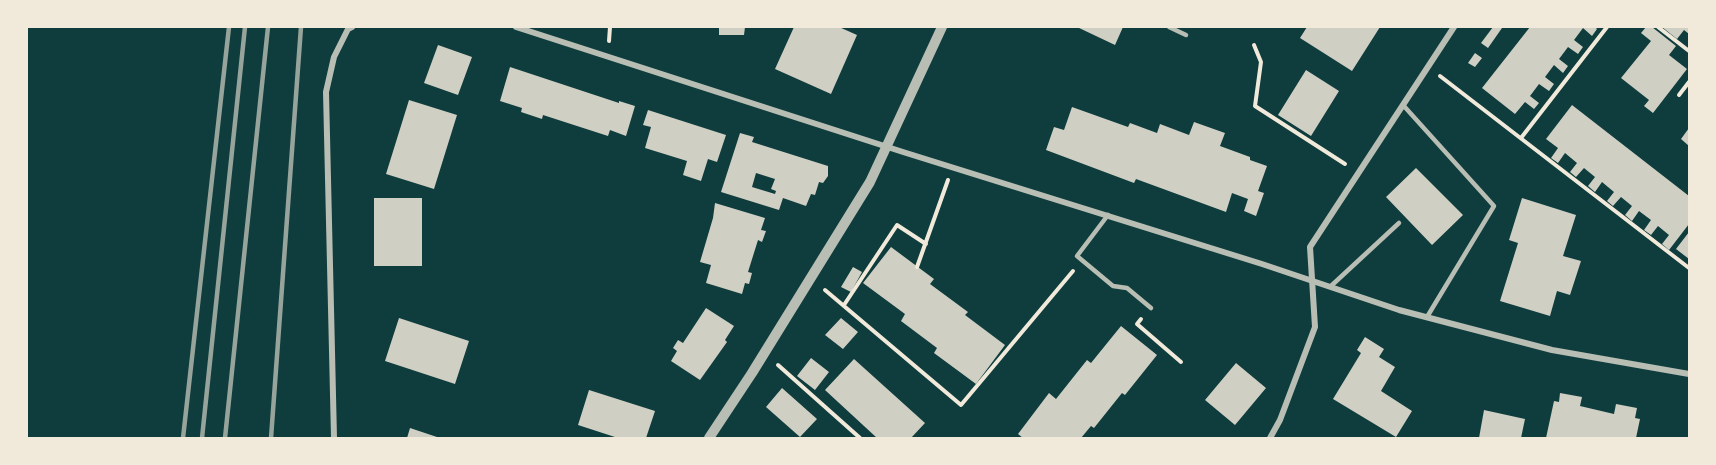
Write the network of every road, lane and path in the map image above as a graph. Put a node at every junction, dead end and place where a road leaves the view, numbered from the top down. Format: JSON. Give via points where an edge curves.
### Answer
{"nodes":[{"id":1,"x":351,"y":27,"type":"edge"},
{"id":2,"x":516,"y":27,"type":"edge"},
{"id":3,"x":942,"y":27,"type":"edge"},
{"id":4,"x":1168,"y":27,"type":"edge"},
{"id":5,"x":1454,"y":27,"type":"edge"},
{"id":6,"x":1607,"y":27,"type":"edge"},
{"id":7,"x":1658,"y":27,"type":"edge"},
{"id":8,"x":1186,"y":35,"type":"dead end"},
{"id":9,"x":1254,"y":45,"type":"dead end"},
{"id":10,"x":1689,"y":51,"type":"edge"},
{"id":11,"x":1428,"y":66,"type":"junction"},
{"id":12,"x":1689,"y":82,"type":"edge"},
{"id":13,"x":1679,"y":95,"type":"dead end"},
{"id":14,"x":1402,"y":105,"type":"junction"},
{"id":15,"x":1521,"y":138,"type":"junction"},
{"id":16,"x":888,"y":147,"type":"junction"},
{"id":17,"x":953,"y":167,"type":"junction"},
{"id":18,"x":1358,"y":173,"type":"junction"},
{"id":19,"x":1108,"y":215,"type":"junction"},
{"id":20,"x":1399,"y":223,"type":"dead end"},
{"id":21,"x":926,"y":244,"type":"junction"},
{"id":22,"x":1081,"y":261,"type":"junction"},
{"id":23,"x":918,"y":267,"type":"dead end"},
{"id":24,"x":1689,"y":268,"type":"edge"},
{"id":25,"x":811,"y":277,"type":"junction"},
{"id":26,"x":1311,"y":280,"type":"junction"},
{"id":27,"x":1331,"y":286,"type":"junction"},
{"id":28,"x":844,"y":305,"type":"junction"},
{"id":29,"x":1151,"y":308,"type":"joint"},
{"id":30,"x":1427,"y":317,"type":"junction"},
{"id":31,"x":764,"y":353,"type":"junction"},
{"id":32,"x":1181,"y":362,"type":"dead end"},
{"id":33,"x":1689,"y":374,"type":"edge"},
{"id":34,"x":334,"y":438,"type":"edge"},
{"id":35,"x":709,"y":438,"type":"edge"},
{"id":36,"x":860,"y":438,"type":"edge"},
{"id":37,"x":1270,"y":438,"type":"edge"}],
"edges":[{"from":1,"to":34,"type":"street","via":[[334,57],[326,92]]},
{"from":2,"to":16,"type":"street"},
{"from":3,"to":16,"type":"street"},
{"from":4,"to":8,"type":"lane"},
{"from":5,"to":11,"type":"street"},
{"from":6,"to":15,"type":"path"},
{"from":7,"to":10,"type":"path"},
{"from":9,"to":18,"type":"path","via":[[1261,62],[1255,106]]},
{"from":11,"to":14,"type":"street"},
{"from":11,"to":15,"type":"path"},
{"from":12,"to":13,"type":"path"},
{"from":14,"to":18,"type":"street"},
{"from":14,"to":30,"type":"lane","via":[[1494,206]]},
{"from":15,"to":24,"type":"path"},
{"from":16,"to":17,"type":"street"},
{"from":16,"to":25,"type":"street"},
{"from":17,"to":19,"type":"street"},
{"from":17,"to":21,"type":"path"},
{"from":18,"to":26,"type":"street","via":[[1310,247]]},
{"from":19,"to":22,"type":"lane","via":[[1077,256]]},
{"from":19,"to":26,"type":"street"},
{"from":20,"to":27,"type":"lane"},
{"from":21,"to":23,"type":"path"},
{"from":21,"to":28,"type":"path","via":[[897,225]]},
{"from":22,"to":28,"type":"path","via":[[961,405]]},
{"from":22,"to":29,"type":"lane","via":[[1113,286],[1127,288]]},
{"from":25,"to":28,"type":"path"},
{"from":25,"to":31,"type":"street"},
{"from":26,"to":27,"type":"street"},
{"from":26,"to":37,"type":"street","via":[[1315,327]]},
{"from":27,"to":30,"type":"street"},
{"from":29,"to":32,"type":"path","via":[[1137,324]]},
{"from":30,"to":33,"type":"street","via":[[1552,350]]},
{"from":31,"to":35,"type":"street"},
{"from":31,"to":36,"type":"path"}]}
